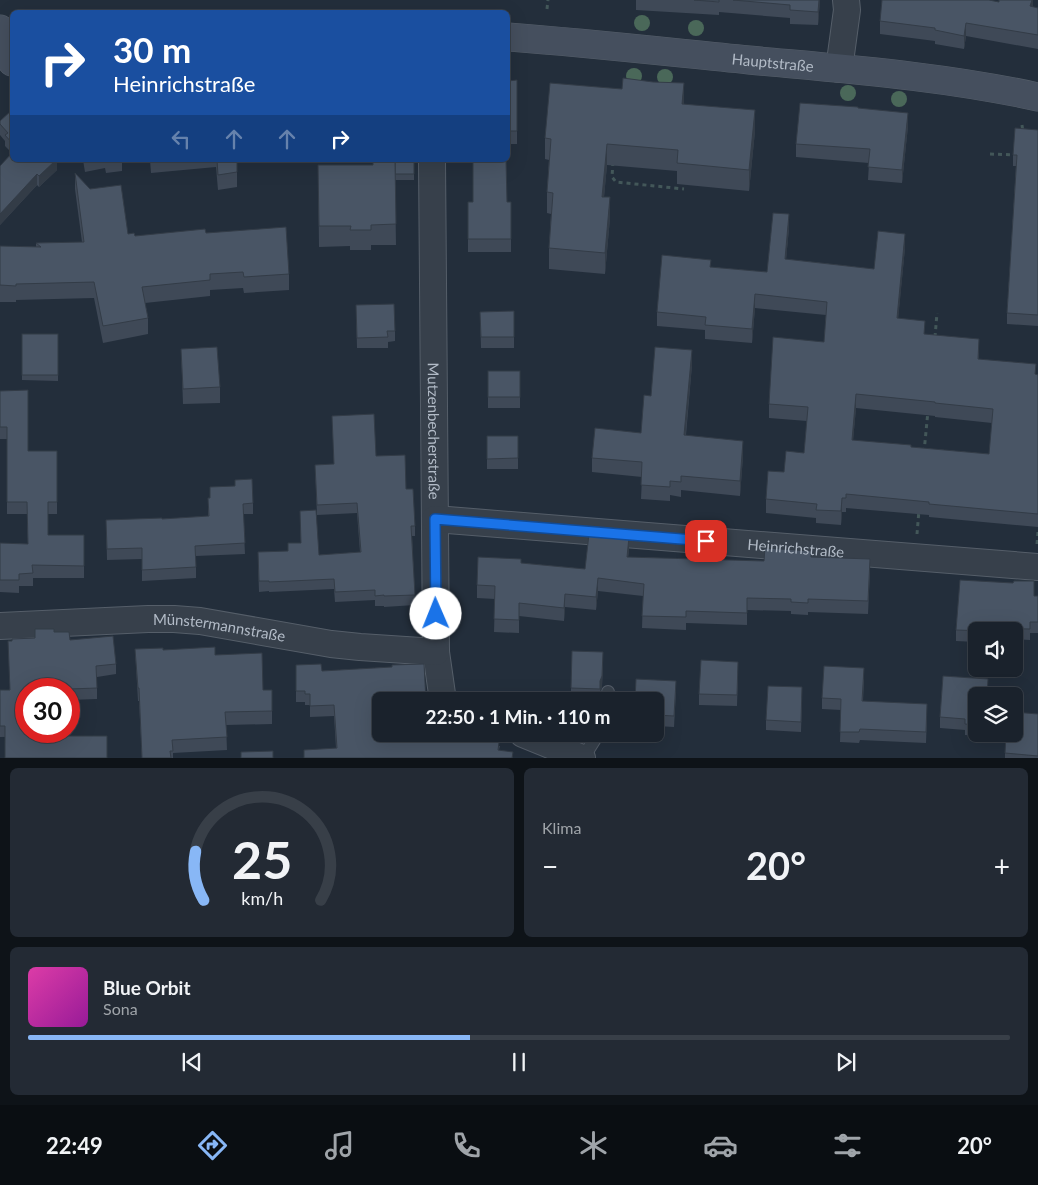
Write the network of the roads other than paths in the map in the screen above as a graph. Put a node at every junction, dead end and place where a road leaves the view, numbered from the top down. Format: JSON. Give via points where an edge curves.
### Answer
{"nodes":[{"id":1,"x":846,"y":0,"type":"edge"},
{"id":2,"x":0,"y":29,"type":"edge"},
{"id":3,"x":510,"y":37,"type":"edge"},
{"id":4,"x":10,"y":56,"type":"edge"},
{"id":5,"x":838,"y":69,"type":"junction"},
{"id":6,"x":10,"y":72,"type":"edge"},
{"id":7,"x":0,"y":82,"type":"edge"},
{"id":8,"x":1038,"y":97,"type":"edge"},
{"id":9,"x":432,"y":162,"type":"edge"},
{"id":10,"x":435,"y":519,"type":"junction"},
{"id":11,"x":1038,"y":567,"type":"edge"},
{"id":12,"x":0,"y":626,"type":"edge"},
{"id":13,"x":436,"y":652,"type":"junction"},
{"id":14,"x":442,"y":692,"type":"edge"},
{"id":15,"x":543,"y":742,"type":"edge"},
{"id":16,"x":593,"y":742,"type":"edge"},
{"id":17,"x":582,"y":758,"type":"edge"}],
"edges":[{"from":1,"to":5,"type":"street"},
{"from":2,"to":4,"type":"main road"},
{"from":3,"to":5,"type":"main road","name":"Hauptstraße"},
{"from":5,"to":8,"type":"main road","name":"Hauptstraße","via":[[951,82]]},
{"from":6,"to":7,"type":"main road"},
{"from":9,"to":10,"type":"street","name":"Mutzenbecherstraße"},
{"from":10,"to":11,"type":"street","name":"Heinrichstraße"},
{"from":10,"to":13,"type":"street","name":"Mutzenbecherstraße"},
{"from":12,"to":13,"type":"street","name":"Münstermannstraße","via":[[174,618],[331,644]]},
{"from":13,"to":14,"type":"street","name":"Mutzenbecherstraße"},
{"from":15,"to":17,"type":"street"},
{"from":16,"to":17,"type":"lane"}]}
